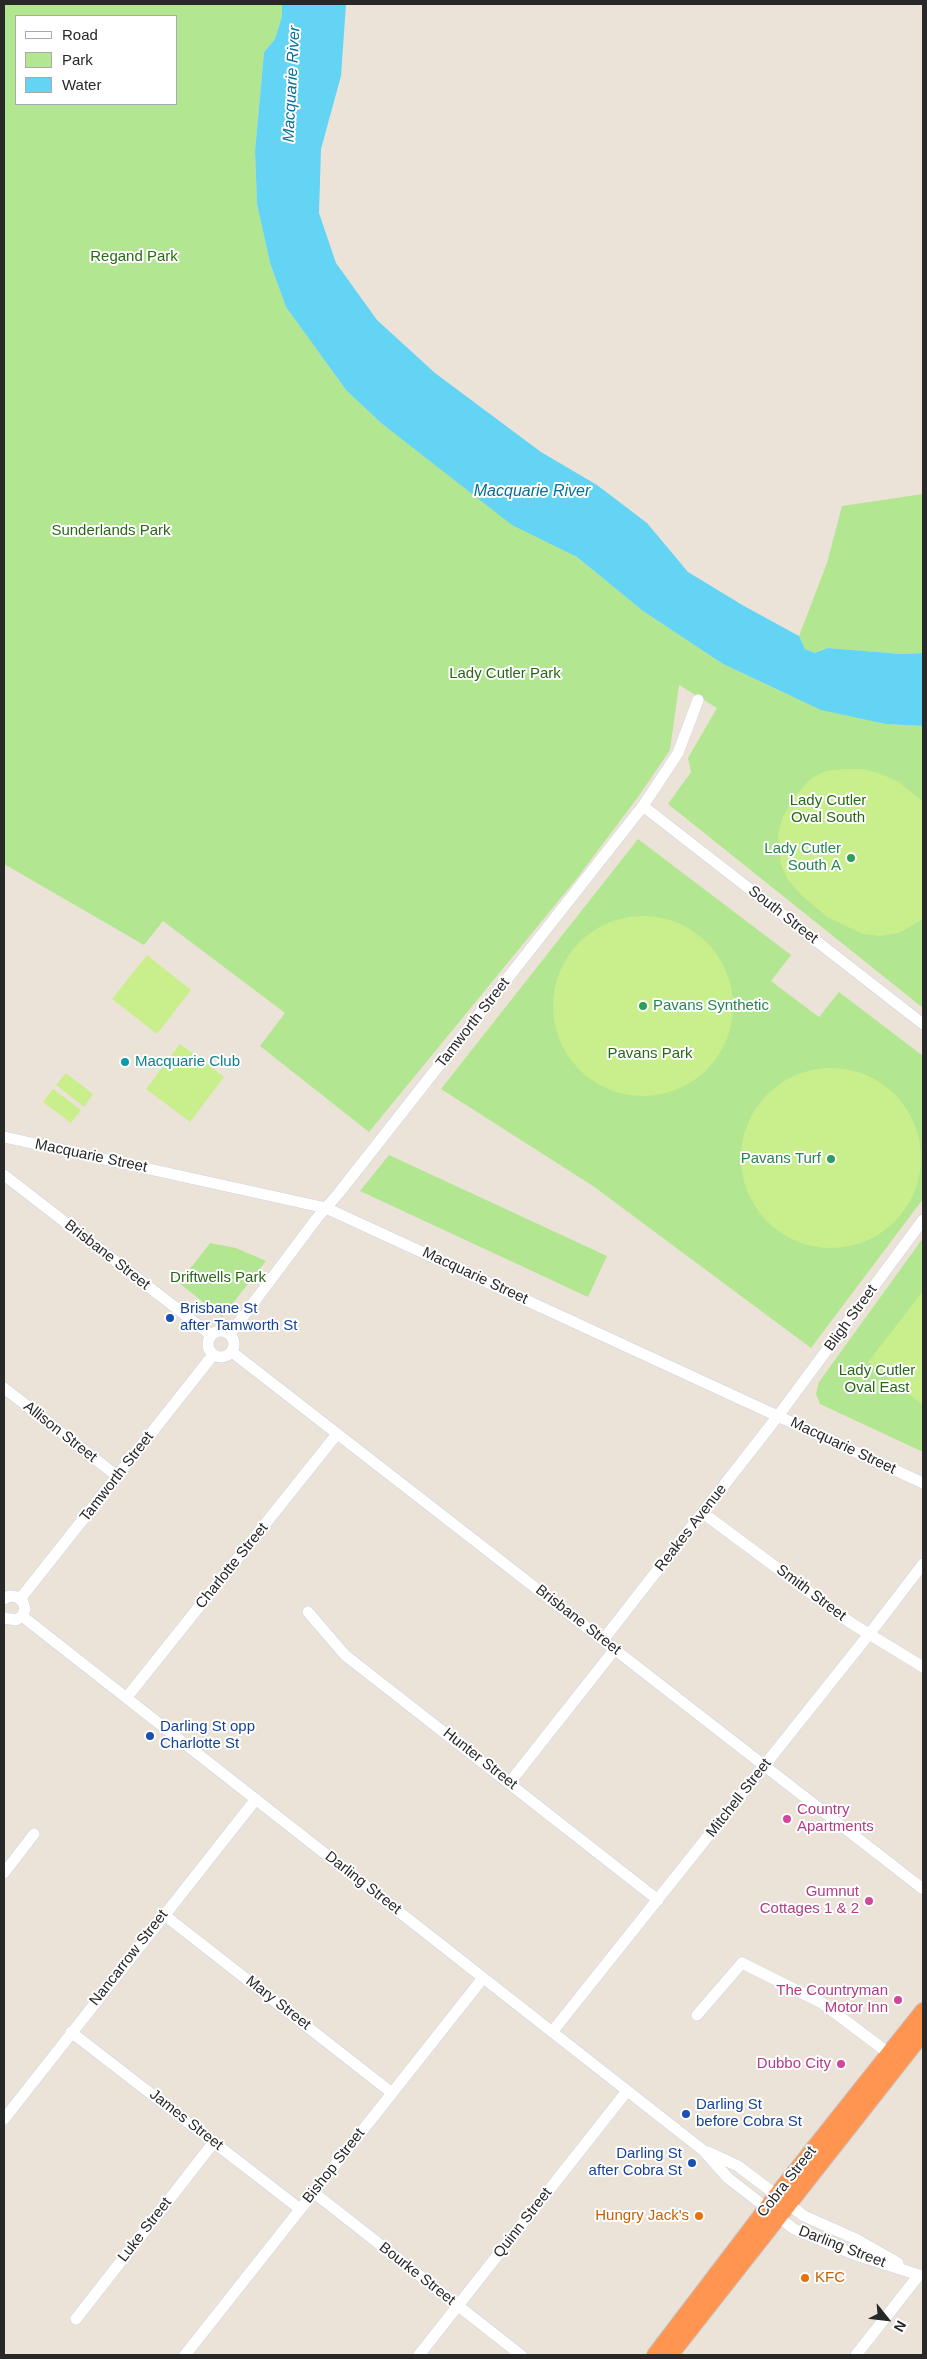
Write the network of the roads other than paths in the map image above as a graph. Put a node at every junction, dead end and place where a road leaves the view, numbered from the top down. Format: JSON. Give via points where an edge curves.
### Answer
{"nodes":[{"id":1,"x":698,"y":700,"type":"dead end"},
{"id":2,"x":643,"y":806,"type":"junction"},
{"id":3,"x":923,"y":1024,"type":"edge"},
{"id":4,"x":4,"y":1138,"type":"edge"},
{"id":5,"x":4,"y":1175,"type":"edge"},
{"id":6,"x":326,"y":1208,"type":"junction"},
{"id":7,"x":923,"y":1220,"type":"edge"},
{"id":8,"x":230,"y":1334,"type":"junction"},
{"id":9,"x":211,"y":1335,"type":"junction"},
{"id":10,"x":232,"y":1352,"type":"junction"},
{"id":11,"x":213,"y":1355,"type":"junction"},
{"id":12,"x":4,"y":1388,"type":"edge"},
{"id":13,"x":778,"y":1416,"type":"junction"},
{"id":14,"x":337,"y":1434,"type":"junction"},
{"id":15,"x":117,"y":1476,"type":"junction"},
{"id":16,"x":923,"y":1483,"type":"edge"},
{"id":17,"x":703,"y":1512,"type":"junction"},
{"id":18,"x":923,"y":1564,"type":"edge"},
{"id":19,"x":4,"y":1599,"type":"edge"},
{"id":20,"x":20,"y":1599,"type":"junction"},
{"id":21,"x":308,"y":1612,"type":"dead end"},
{"id":22,"x":22,"y":1616,"type":"junction"},
{"id":23,"x":4,"y":1619,"type":"edge"},
{"id":24,"x":869,"y":1635,"type":"junction"},
{"id":25,"x":603,"y":1640,"type":"junction"},
{"id":26,"x":615,"y":1649,"type":"junction"},
{"id":27,"x":923,"y":1667,"type":"edge"},
{"id":28,"x":127,"y":1697,"type":"junction"},
{"id":29,"x":765,"y":1766,"type":"junction"},
{"id":30,"x":510,"y":1782,"type":"junction"},
{"id":31,"x":256,"y":1799,"type":"junction"},
{"id":32,"x":34,"y":1834,"type":"dead end"},
{"id":33,"x":4,"y":1873,"type":"edge"},
{"id":34,"x":923,"y":1889,"type":"edge"},
{"id":35,"x":658,"y":1900,"type":"junction"},
{"id":36,"x":163,"y":1914,"type":"junction"},
{"id":37,"x":483,"y":1978,"type":"junction"},
{"id":38,"x":922,"y":2014,"type":"edge"},
{"id":39,"x":697,"y":2015,"type":"dead end"},
{"id":40,"x":71,"y":2032,"type":"junction"},
{"id":41,"x":552,"y":2032,"type":"junction"},
{"id":42,"x":923,"y":2033,"type":"edge"},
{"id":43,"x":895,"y":2058,"type":"junction"},
{"id":44,"x":627,"y":2091,"type":"junction"},
{"id":45,"x":392,"y":2093,"type":"junction"},
{"id":46,"x":4,"y":2119,"type":"edge"},
{"id":47,"x":214,"y":2142,"type":"junction"},
{"id":48,"x":313,"y":2192,"type":"junction"},
{"id":49,"x":778,"y":2207,"type":"junction"},
{"id":50,"x":300,"y":2209,"type":"junction"},
{"id":51,"x":921,"y":2276,"type":"edge"},
{"id":52,"x":458,"y":2306,"type":"junction"},
{"id":53,"x":76,"y":2319,"type":"dead end"},
{"id":54,"x":185,"y":2355,"type":"edge"},
{"id":55,"x":419,"y":2355,"type":"edge"},
{"id":56,"x":521,"y":2355,"type":"edge"},
{"id":57,"x":655,"y":2355,"type":"edge"},
{"id":58,"x":670,"y":2355,"type":"edge"},
{"id":59,"x":856,"y":2355,"type":"edge"}],
"edges":[{"from":1,"to":2,"type":"street","name":"Tamworth Street","via":[[678,753]]},
{"from":2,"to":3,"type":"street","name":"South Street"},
{"from":2,"to":6,"type":"street","name":"Tamworth Street"},
{"from":4,"to":6,"type":"street","name":"Macquarie Street"},
{"from":5,"to":9,"type":"street","name":"Brisbane Street"},
{"from":6,"to":8,"type":"street","name":"Tamworth Street"},
{"from":6,"to":13,"type":"street","name":"Macquarie Street"},
{"from":7,"to":13,"type":"street","name":"Bligh Street"},
{"from":8,"to":9,"type":"street","via":[[218,1331]]},
{"from":8,"to":10,"type":"street","via":[[234,1340]]},
{"from":9,"to":11,"type":"street","via":[[208,1348]]},
{"from":10,"to":11,"type":"street","via":[[221,1357]]},
{"from":10,"to":14,"type":"street","name":"Brisbane Street"},
{"from":11,"to":15,"type":"street","name":"Tamworth Street"},
{"from":12,"to":15,"type":"street","name":"Allison Street"},
{"from":13,"to":16,"type":"street","name":"Macquarie Street"},
{"from":13,"to":17,"type":"street","name":"Reakes Avenue"},
{"from":14,"to":25,"type":"street","name":"Brisbane Street"},
{"from":14,"to":28,"type":"street","name":"Charlotte Street"},
{"from":15,"to":20,"type":"street","name":"Tamworth Street"},
{"from":17,"to":24,"type":"street","name":"Smith Street"},
{"from":17,"to":25,"type":"street","name":"Reakes Avenue"},
{"from":18,"to":24,"type":"street","name":"Mitchell Street"},
{"from":19,"to":20,"type":"street","via":[[13,1596]]},
{"from":20,"to":22,"type":"street","via":[[24,1605]]},
{"from":21,"to":30,"type":"street","name":"Hunter Street","via":[[345,1655]]},
{"from":22,"to":23,"type":"street","via":[[12,1621]]},
{"from":22,"to":28,"type":"street","name":"Darling Street"},
{"from":24,"to":27,"type":"street","name":"Smith Street"},
{"from":24,"to":29,"type":"street","name":"Mitchell Street"},
{"from":25,"to":26,"type":"street","name":"Brisbane Street"},
{"from":26,"to":29,"type":"street","name":"Brisbane Street"},
{"from":26,"to":30,"type":"street"},
{"from":28,"to":31,"type":"street","name":"Darling Street"},
{"from":29,"to":34,"type":"street","name":"Brisbane Street"},
{"from":29,"to":35,"type":"street","name":"Mitchell Street"},
{"from":30,"to":35,"type":"street","name":"Hunter Street"},
{"from":31,"to":36,"type":"street","name":"Nancarrow Street"},
{"from":31,"to":37,"type":"street","name":"Darling Street"},
{"from":32,"to":33,"type":"street"},
{"from":35,"to":41,"type":"street","name":"Mitchell Street"},
{"from":36,"to":40,"type":"street","name":"Nancarrow Street"},
{"from":36,"to":45,"type":"street","name":"Mary Street"},
{"from":37,"to":41,"type":"street","name":"Darling Street"},
{"from":37,"to":45,"type":"street","name":"Bishop Street"},
{"from":38,"to":43,"type":"highway","name":"Cobra Street"},
{"from":39,"to":43,"type":"street","via":[[742,1963],[822,2002]]},
{"from":40,"to":46,"type":"street","name":"Nancarrow Street"},
{"from":40,"to":47,"type":"street","name":"James Street"},
{"from":41,"to":44,"type":"street","name":"Darling Street"},
{"from":42,"to":43,"type":"highway","name":"Cobra Street"},
{"from":43,"to":49,"type":"highway","name":"Cobra Street"},
{"from":44,"to":49,"type":"street","name":"Darling Street","via":[[704,2150],[738,2166]]},
{"from":44,"to":52,"type":"street","name":"Quinn Street"},
{"from":45,"to":48,"type":"street","name":"Bishop Street"},
{"from":47,"to":50,"type":"street","name":"James Street"},
{"from":47,"to":53,"type":"street","name":"Luke Street"},
{"from":48,"to":50,"type":"street","name":"Bishop Street"},
{"from":48,"to":52,"type":"street","name":"Bourke Street"},
{"from":49,"to":51,"type":"street","name":"Darling Street","via":[[856,2239]]},
{"from":49,"to":51,"type":"street","name":"Darling Street","via":[[794,2229],[853,2254]]},
{"from":49,"to":57,"type":"highway","name":"Cobra Street"},
{"from":49,"to":58,"type":"highway","name":"Cobra Street"},
{"from":50,"to":54,"type":"street","name":"Bishop Street"},
{"from":51,"to":59,"type":"street"},
{"from":52,"to":55,"type":"street","name":"Quinn Street"},
{"from":52,"to":56,"type":"street","name":"Bourke Street"}]}
